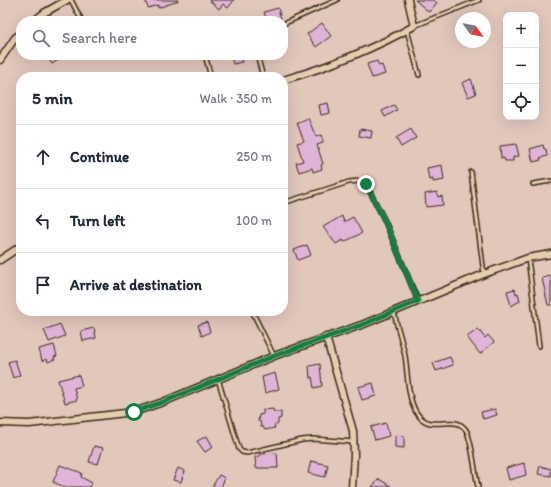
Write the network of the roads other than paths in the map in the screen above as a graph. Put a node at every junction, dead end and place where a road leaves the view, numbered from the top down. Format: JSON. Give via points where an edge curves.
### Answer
{"nodes":[{"id":1,"x":67,"y":0,"type":"edge"},
{"id":2,"x":71,"y":0,"type":"edge"},
{"id":3,"x":337,"y":0,"type":"edge"},
{"id":4,"x":408,"y":0,"type":"edge"},
{"id":5,"x":479,"y":0,"type":"edge"},
{"id":6,"x":40,"y":16,"type":"edge"},
{"id":7,"x":79,"y":16,"type":"edge"},
{"id":8,"x":288,"y":22,"type":"edge"},
{"id":9,"x":414,"y":26,"type":"junction"},
{"id":10,"x":407,"y":30,"type":"junction"},
{"id":11,"x":16,"y":37,"type":"edge"},
{"id":12,"x":0,"y":60,"type":"edge"},
{"id":13,"x":207,"y":60,"type":"edge"},
{"id":14,"x":258,"y":60,"type":"edge"},
{"id":15,"x":209,"y":72,"type":"edge"},
{"id":16,"x":262,"y":72,"type":"edge"},
{"id":17,"x":419,"y":75,"type":"dead end"},
{"id":18,"x":288,"y":79,"type":"edge"},
{"id":19,"x":471,"y":172,"type":"dead end"},
{"id":20,"x":551,"y":181,"type":"edge"},
{"id":21,"x":533,"y":184,"type":"dead end"},
{"id":22,"x":288,"y":201,"type":"edge"},
{"id":23,"x":16,"y":249,"type":"edge"},
{"id":24,"x":551,"y":254,"type":"edge"},
{"id":25,"x":528,"y":258,"type":"junction"},
{"id":26,"x":0,"y":260,"type":"edge"},
{"id":27,"x":484,"y":274,"type":"junction"},
{"id":28,"x":418,"y":301,"type":"junction"},
{"id":29,"x":394,"y":312,"type":"junction"},
{"id":30,"x":254,"y":316,"type":"edge"},
{"id":31,"x":326,"y":337,"type":"junction"},
{"id":32,"x":539,"y":346,"type":"dead end"},
{"id":33,"x":274,"y":356,"type":"junction"},
{"id":34,"x":218,"y":379,"type":"junction"},
{"id":35,"x":0,"y":423,"type":"edge"},
{"id":36,"x":354,"y":442,"type":"junction"},
{"id":37,"x":352,"y":487,"type":"edge"},
{"id":38,"x":478,"y":487,"type":"edge"}],
"edges":[{"from":1,"to":6,"type":"street"},
{"from":2,"to":7,"type":"lane"},
{"from":3,"to":8,"type":"lane"},
{"from":4,"to":9,"type":"street"},
{"from":5,"to":9,"type":"lane"},
{"from":9,"to":10,"type":"street"},
{"from":10,"to":17,"type":"lane"},
{"from":10,"to":18,"type":"street","via":[[346,59]]},
{"from":11,"to":12,"type":"street"},
{"from":13,"to":15,"type":"lane"},
{"from":14,"to":16,"type":"lane"},
{"from":19,"to":27,"type":"lane"},
{"from":20,"to":21,"type":"lane"},
{"from":22,"to":28,"type":"lane","via":[[349,182],[359,181],[366,184]]},
{"from":23,"to":26,"type":"street"},
{"from":24,"to":25,"type":"street"},
{"from":25,"to":27,"type":"street"},
{"from":25,"to":32,"type":"lane"},
{"from":27,"to":28,"type":"street"},
{"from":28,"to":29,"type":"street"},
{"from":29,"to":31,"type":"street"},
{"from":29,"to":38,"type":"lane","via":[[405,356],[412,401],[418,416],[436,424],[453,421],[466,430]]},
{"from":30,"to":33,"type":"lane"},
{"from":31,"to":33,"type":"street"},
{"from":31,"to":36,"type":"street"},
{"from":33,"to":34,"type":"street"},
{"from":34,"to":35,"type":"street","via":[[134,412],[29,424]]},
{"from":34,"to":36,"type":"lane","via":[[239,450],[242,452],[313,439]]},
{"from":36,"to":37,"type":"street"}]}
